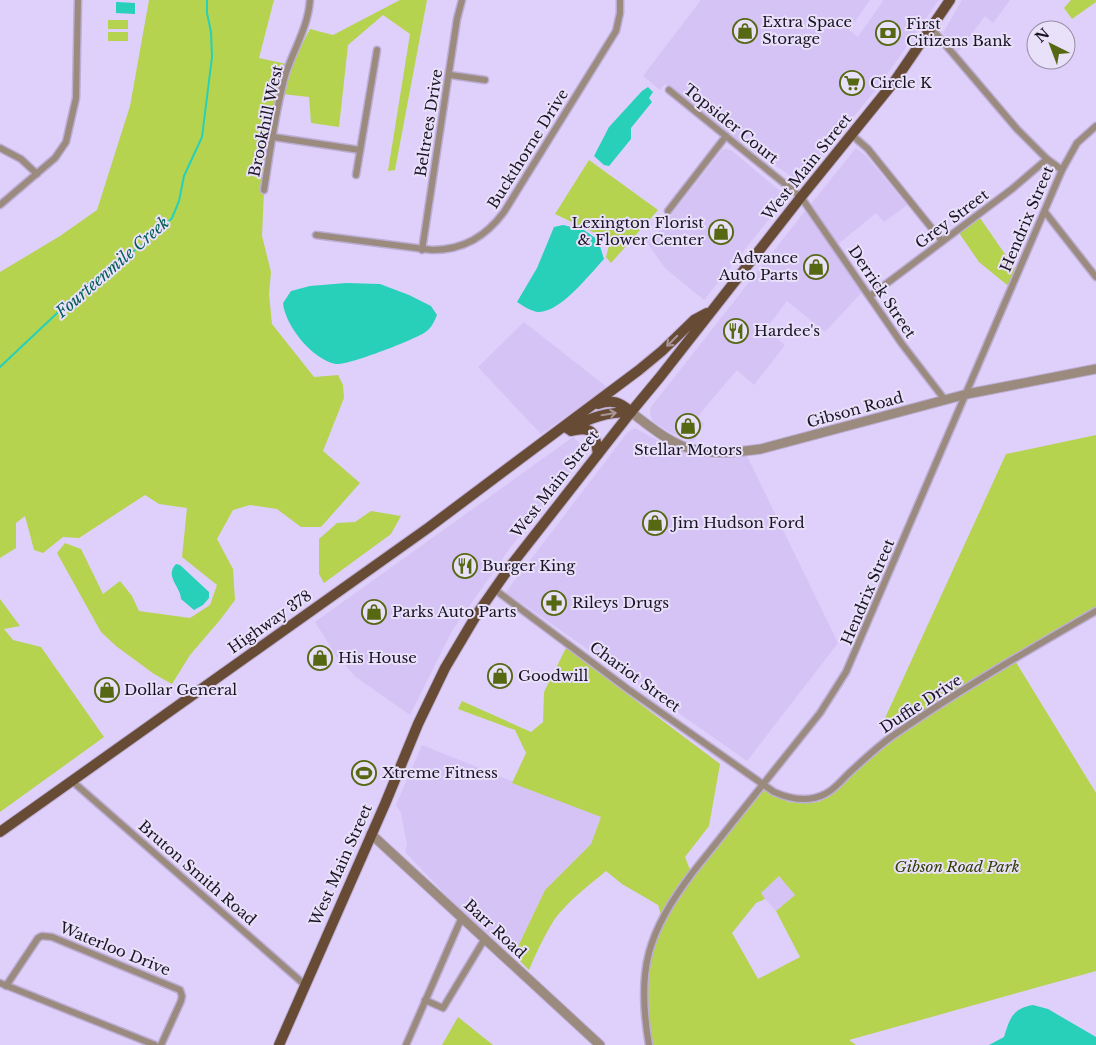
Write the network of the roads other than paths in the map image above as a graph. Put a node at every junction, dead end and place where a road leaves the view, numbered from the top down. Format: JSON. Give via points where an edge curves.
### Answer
{"nodes":[{"id":1,"x":78,"y":0,"type":"edge"},
{"id":2,"x":310,"y":0,"type":"edge"},
{"id":3,"x":462,"y":0,"type":"edge"},
{"id":4,"x":620,"y":0,"type":"edge"},
{"id":5,"x":950,"y":0,"type":"edge"},
{"id":6,"x":932,"y":29,"type":"junction"},
{"id":7,"x":377,"y":50,"type":"dead end"},
{"id":8,"x":450,"y":75,"type":"junction"},
{"id":9,"x":485,"y":80,"type":"dead end"},
{"id":10,"x":668,"y":90,"type":"dead end"},
{"id":11,"x":1096,"y":126,"type":"edge"},
{"id":12,"x":852,"y":135,"type":"junction"},
{"id":13,"x":726,"y":136,"type":"junction"},
{"id":14,"x":273,"y":137,"type":"junction"},
{"id":15,"x":0,"y":148,"type":"edge"},
{"id":16,"x":360,"y":150,"type":"junction"},
{"id":17,"x":1047,"y":159,"type":"junction"},
{"id":18,"x":1062,"y":170,"type":"junction"},
{"id":19,"x":37,"y":174,"type":"junction"},
{"id":20,"x":356,"y":175,"type":"dead end"},
{"id":21,"x":264,"y":190,"type":"dead end"},
{"id":22,"x":801,"y":197,"type":"junction"},
{"id":23,"x":0,"y":205,"type":"edge"},
{"id":24,"x":668,"y":211,"type":"dead end"},
{"id":25,"x":1045,"y":212,"type":"junction"},
{"id":26,"x":316,"y":235,"type":"dead end"},
{"id":27,"x":942,"y":241,"type":"junction"},
{"id":28,"x":422,"y":250,"type":"junction"},
{"id":29,"x":1096,"y":277,"type":"edge"},
{"id":30,"x":870,"y":296,"type":"junction"},
{"id":31,"x":710,"y":312,"type":"junction"},
{"id":32,"x":1095,"y":371,"type":"edge"},
{"id":33,"x":967,"y":394,"type":"junction"},
{"id":34,"x":945,"y":400,"type":"junction"},
{"id":35,"x":589,"y":408,"type":"junction"},
{"id":36,"x":631,"y":412,"type":"junction"},
{"id":37,"x":556,"y":434,"type":"junction"},
{"id":38,"x":598,"y":454,"type":"junction"},
{"id":39,"x":494,"y":589,"type":"junction"},
{"id":40,"x":1096,"y":611,"type":"edge"},
{"id":41,"x":72,"y":782,"type":"junction"},
{"id":42,"x":763,"y":784,"type":"junction"},
{"id":43,"x":0,"y":832,"type":"edge"},
{"id":44,"x":372,"y":834,"type":"junction"},
{"id":45,"x":462,"y":918,"type":"junction"},
{"id":46,"x":484,"y":940,"type":"junction"},
{"id":47,"x":3,"y":984,"type":"edge"},
{"id":48,"x":305,"y":985,"type":"junction"},
{"id":49,"x":425,"y":1000,"type":"junction"},
{"id":50,"x":155,"y":1045,"type":"edge"},
{"id":51,"x":161,"y":1045,"type":"edge"},
{"id":52,"x":279,"y":1045,"type":"edge"},
{"id":53,"x":406,"y":1045,"type":"edge"},
{"id":54,"x":600,"y":1045,"type":"edge"},
{"id":55,"x":649,"y":1045,"type":"edge"}],
"edges":[{"from":1,"to":19,"type":"street","via":[[76,98],[71,128],[56,158]]},
{"from":2,"to":14,"type":"street","name":"Brookhill West","via":[[306,23],[285,77]]},
{"from":3,"to":8,"type":"street","name":"Beltrees Drive"},
{"from":4,"to":28,"type":"street","name":"Buckthorne Drive","via":[[616,30],[495,224],[484,235],[463,246]]},
{"from":5,"to":6,"type":"main road","name":"West Main Street"},
{"from":6,"to":12,"type":"main road","name":"West Main Street"},
{"from":6,"to":17,"type":"street","via":[[1017,129]]},
{"from":7,"to":16,"type":"street"},
{"from":8,"to":9,"type":"street"},
{"from":8,"to":28,"type":"street","name":"Beltrees Drive"},
{"from":10,"to":13,"type":"street","name":"Topsider Court"},
{"from":11,"to":18,"type":"street","name":"Hendrix Street","via":[[1077,143]]},
{"from":12,"to":22,"type":"main road","name":"West Main Street"},
{"from":12,"to":27,"type":"street","via":[[868,149]]},
{"from":13,"to":22,"type":"street","name":"Topsider Court"},
{"from":13,"to":24,"type":"street"},
{"from":14,"to":16,"type":"street"},
{"from":14,"to":21,"type":"street","name":"Brookhill West"},
{"from":15,"to":19,"type":"street","via":[[21,159]]},
{"from":16,"to":20,"type":"street"},
{"from":17,"to":18,"type":"street"},
{"from":17,"to":27,"type":"street","name":"Grey Street"},
{"from":18,"to":25,"type":"street","name":"Hendrix Street"},
{"from":19,"to":23,"type":"street"},
{"from":22,"to":30,"type":"street","name":"Derrick Street"},
{"from":22,"to":31,"type":"main road","name":"West Main Street"},
{"from":25,"to":29,"type":"street"},
{"from":25,"to":33,"type":"street","name":"Hendrix Street"},
{"from":26,"to":28,"type":"street","name":"Buckthorne Drive"},
{"from":27,"to":30,"type":"street","name":"Grey Street"},
{"from":30,"to":34,"type":"street","name":"Derrick Street"},
{"from":31,"to":35,"type":"main road","one_way":true,"via":[[694,320],[650,362]]},
{"from":31,"to":36,"type":"main road","name":"West Main Street"},
{"from":32,"to":33,"type":"street","name":"Gibson Road"},
{"from":33,"to":34,"type":"street","name":"Gibson Road"},
{"from":33,"to":42,"type":"street","name":"Hendrix Street","via":[[846,672],[827,704]]},
{"from":34,"to":36,"type":"street","name":"Gibson Road","via":[[761,449],[725,453],[674,442]]},
{"from":35,"to":36,"type":"main road","via":[[611,401],[620,403]]},
{"from":35,"to":37,"type":"main road"},
{"from":37,"to":36,"type":"main road","one_way":true,"via":[[594,416]]},
{"from":36,"to":38,"type":"main road","name":"West Main Street"},
{"from":37,"to":38,"type":"main road","via":[[590,430],[596,438]]},
{"from":37,"to":41,"type":"main road","name":"Highway 378"},
{"from":38,"to":39,"type":"main road","name":"West Main Street"},
{"from":39,"to":42,"type":"street","name":"Chariot Street","via":[[629,690]]},
{"from":39,"to":44,"type":"main road","name":"West Main Street","via":[[445,668]]},
{"from":40,"to":42,"type":"street","name":"Duffie Drive","via":[[909,725],[825,794],[798,800]]},
{"from":41,"to":43,"type":"main road","name":"Highway 378"},
{"from":41,"to":48,"type":"street","name":"Bruton Smith Road"},
{"from":42,"to":55,"type":"street","name":"Hendrix Street","via":[[672,900],[658,928],[644,983],[643,1002]]},
{"from":44,"to":45,"type":"street","name":"Barr Road"},
{"from":44,"to":48,"type":"main road","name":"West Main Street"},
{"from":45,"to":46,"type":"street","name":"Barr Road"},
{"from":45,"to":49,"type":"street"},
{"from":46,"to":49,"type":"street","via":[[442,1008]]},
{"from":46,"to":54,"type":"street","name":"Barr Road"},
{"from":47,"to":50,"type":"street"},
{"from":47,"to":51,"type":"street","name":"Waterloo Drive","via":[[38,938],[52,937],[180,990],[181,1001]]},
{"from":48,"to":52,"type":"main road","name":"West Main Street"},
{"from":49,"to":53,"type":"street"}]}
